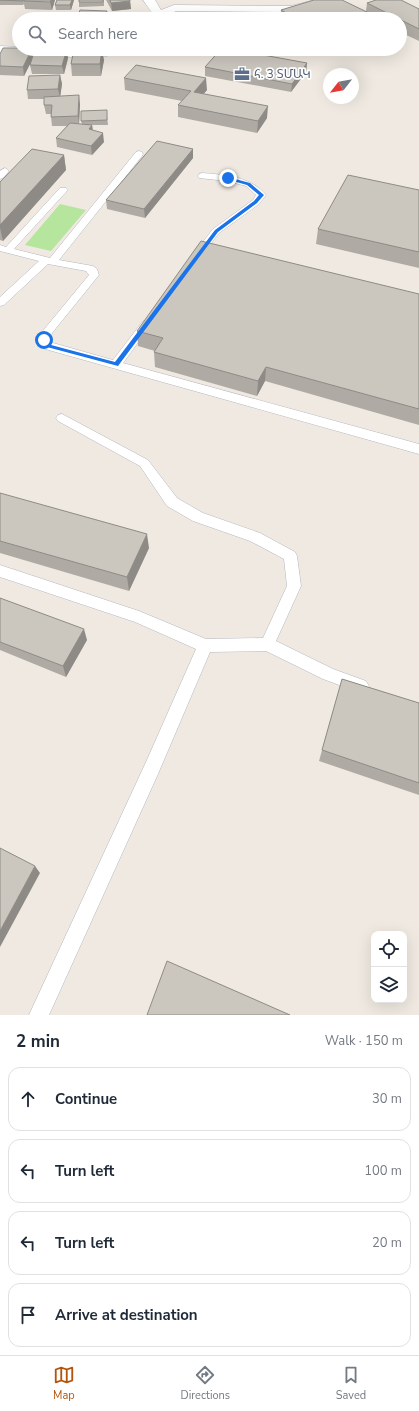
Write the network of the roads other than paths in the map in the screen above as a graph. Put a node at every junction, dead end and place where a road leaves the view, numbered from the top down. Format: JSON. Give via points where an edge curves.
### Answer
{"nodes":[{"id":1,"x":149,"y":0,"type":"edge"},
{"id":2,"x":328,"y":0,"type":"edge"},
{"id":3,"x":154,"y":12,"type":"edge"},
{"id":4,"x":166,"y":12,"type":"edge"},
{"id":5,"x":0,"y":50,"type":"edge"},
{"id":6,"x":12,"y":50,"type":"edge"},
{"id":7,"x":139,"y":154,"type":"dead end"},
{"id":8,"x":202,"y":176,"type":"dead end"},
{"id":9,"x":63,"y":190,"type":"dead end"},
{"id":10,"x":4,"y":249,"type":"edge"},
{"id":11,"x":49,"y":261,"type":"junction"},
{"id":12,"x":192,"y":263,"type":"edge"},
{"id":13,"x":0,"y":303,"type":"edge"},
{"id":14,"x":154,"y":314,"type":"edge"},
{"id":15,"x":116,"y":364,"type":"junction"},
{"id":16,"x":62,"y":418,"type":"dead end"},
{"id":17,"x":419,"y":449,"type":"edge"},
{"id":18,"x":0,"y":572,"type":"edge"},
{"id":19,"x":266,"y":644,"type":"junction"},
{"id":20,"x":205,"y":646,"type":"junction"},
{"id":21,"x":377,"y":692,"type":"edge"},
{"id":22,"x":40,"y":1015,"type":"edge"}],
"edges":[{"from":1,"to":3,"type":"street"},
{"from":2,"to":4,"type":"street","via":[[291,9],[180,8]]},
{"from":5,"to":6,"type":"street"},
{"from":7,"to":11,"type":"lane"},
{"from":8,"to":12,"type":"lane","via":[[228,178],[249,184],[261,195],[256,202],[216,231]]},
{"from":9,"to":10,"type":"lane"},
{"from":10,"to":11,"type":"lane"},
{"from":11,"to":13,"type":"lane"},
{"from":11,"to":15,"type":"lane","via":[[88,268],[94,275],[46,332],[44,340],[49,346]]},
{"from":14,"to":15,"type":"lane"},
{"from":15,"to":17,"type":"lane"},
{"from":16,"to":19,"type":"lane","via":[[144,463],[172,502],[198,517],[255,537],[290,556],[294,586]]},
{"from":18,"to":20,"type":"lane","via":[[139,617]]},
{"from":19,"to":20,"type":"lane"},
{"from":19,"to":21,"type":"lane","via":[[328,674]]},
{"from":20,"to":22,"type":"lane"}]}
